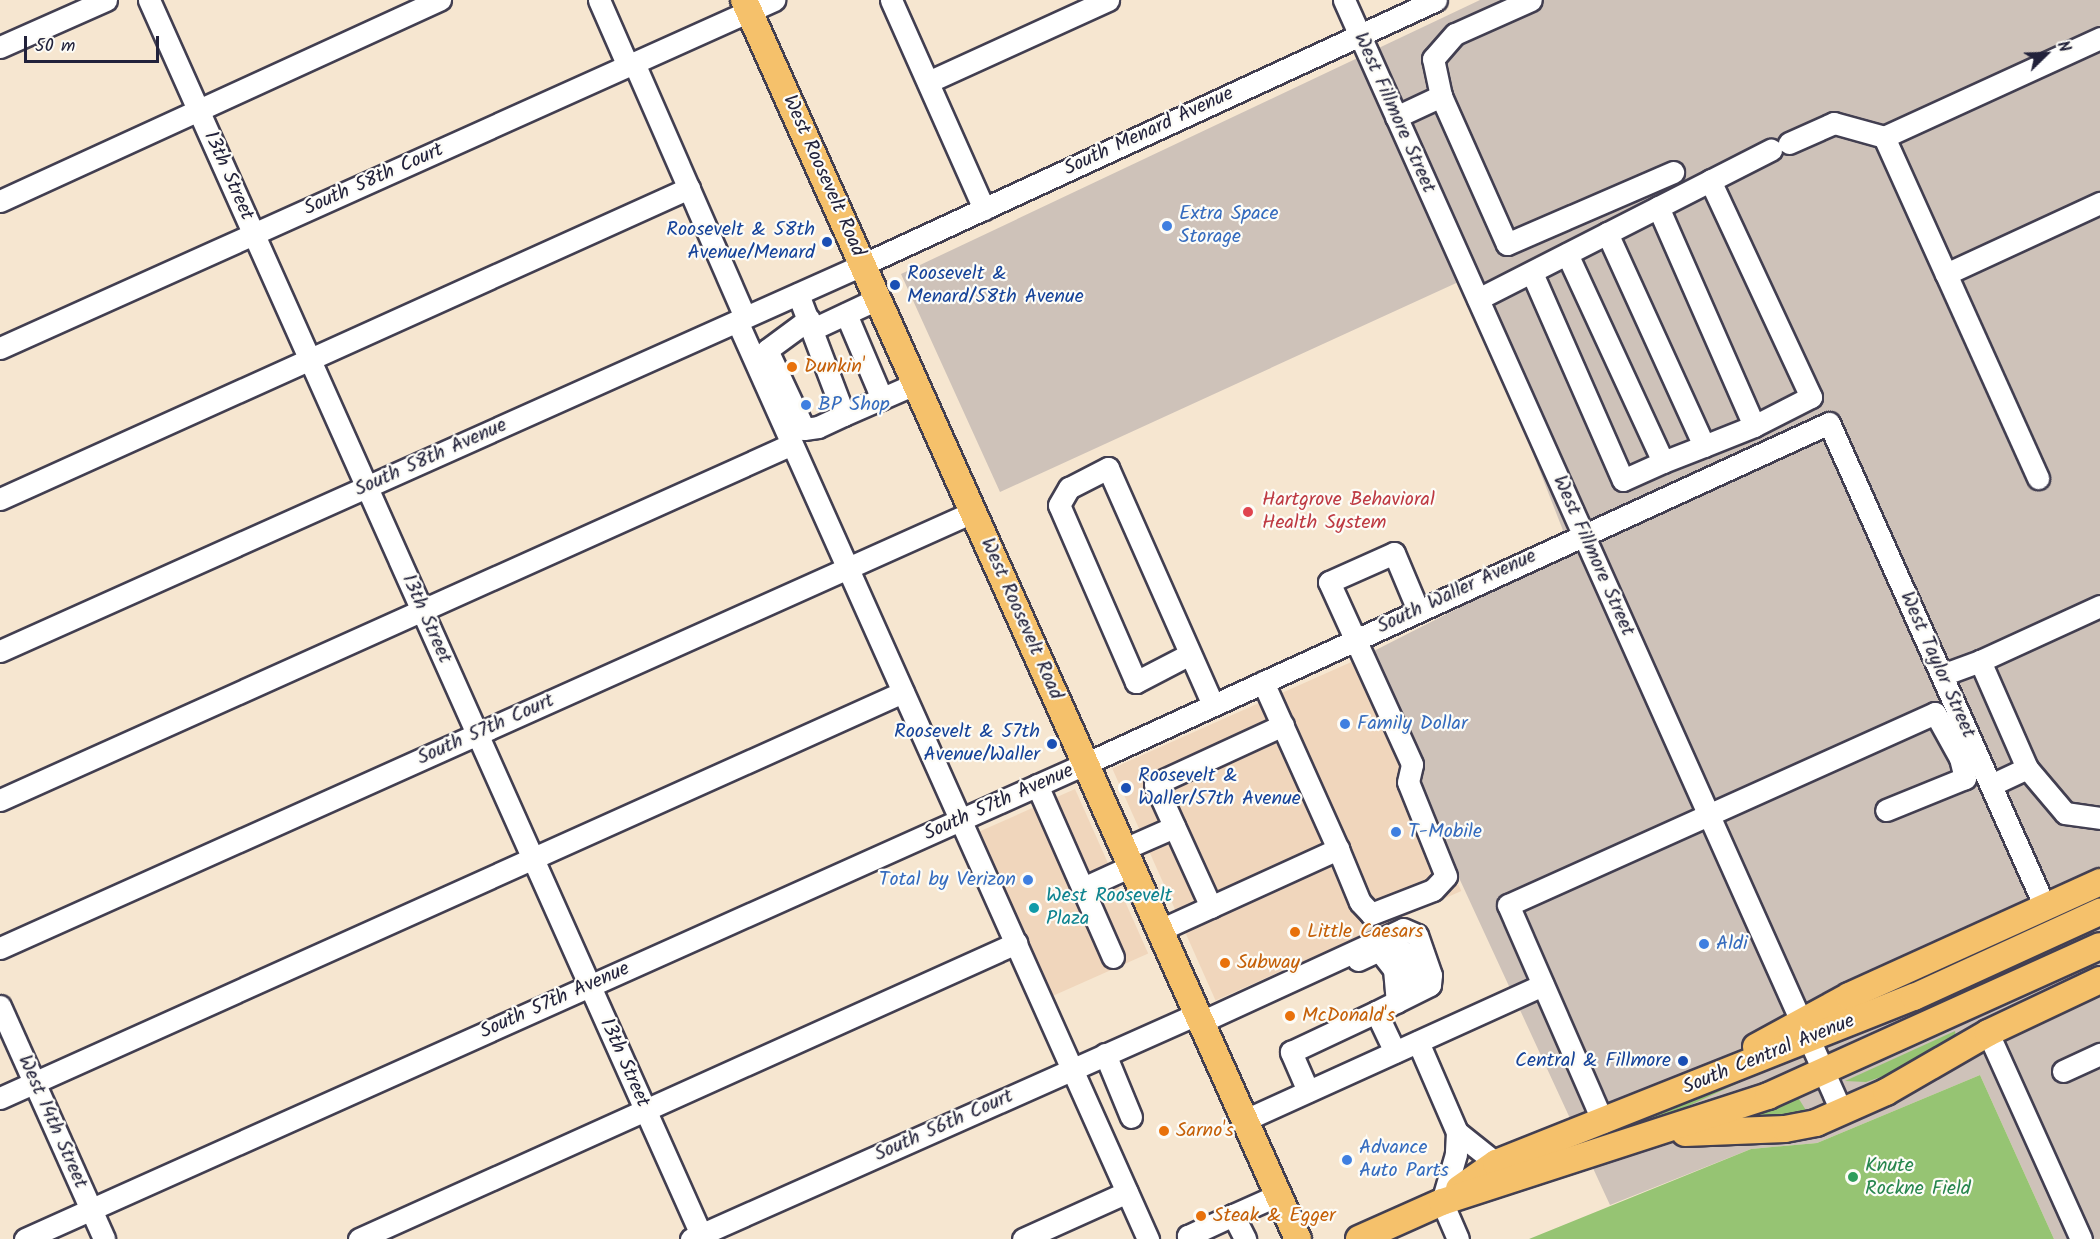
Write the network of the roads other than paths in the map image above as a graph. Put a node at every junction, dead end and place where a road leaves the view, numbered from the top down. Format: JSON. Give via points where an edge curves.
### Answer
{"nodes":[{"id":1,"x":106,"y":0,"type":"edge"},
{"id":2,"x":149,"y":0,"type":"edge"},
{"id":3,"x":440,"y":0,"type":"edge"},
{"id":4,"x":599,"y":0,"type":"edge"},
{"id":5,"x":774,"y":0,"type":"edge"},
{"id":6,"x":891,"y":0,"type":"edge"},
{"id":7,"x":1108,"y":0,"type":"edge"},
{"id":8,"x":1344,"y":0,"type":"edge"},
{"id":9,"x":1436,"y":0,"type":"edge"},
{"id":10,"x":1531,"y":0,"type":"edge"},
{"id":11,"x":746,"y":6,"type":"edge"},
{"id":12,"x":1359,"y":35,"type":"junction"},
{"id":13,"x":2100,"y":38,"type":"edge"},
{"id":14,"x":0,"y":47,"type":"edge"},
{"id":15,"x":631,"y":64,"type":"junction"},
{"id":16,"x":928,"y":82,"type":"junction"},
{"id":17,"x":1441,"y":96,"type":"junction"},
{"id":18,"x":199,"y":111,"type":"junction"},
{"id":19,"x":1396,"y":117,"type":"junction"},
{"id":20,"x":1884,"y":138,"type":"junction"},
{"id":21,"x":1673,"y":172,"type":"dead end"},
{"id":22,"x":1710,"y":180,"type":"junction"},
{"id":23,"x":689,"y":188,"type":"junction"},
{"id":24,"x":0,"y":201,"type":"edge"},
{"id":25,"x":2100,"y":203,"type":"edge"},
{"id":26,"x":1658,"y":207,"type":"junction"},
{"id":27,"x":984,"y":208,"type":"junction"},
{"id":28,"x":1607,"y":233,"type":"junction"},
{"id":29,"x":254,"y":234,"type":"junction"},
{"id":30,"x":1568,"y":254,"type":"junction"},
{"id":31,"x":862,"y":265,"type":"junction"},
{"id":32,"x":1532,"y":273,"type":"junction"},
{"id":33,"x":1946,"y":274,"type":"junction"},
{"id":34,"x":798,"y":294,"type":"junction"},
{"id":35,"x":877,"y":299,"type":"junction"},
{"id":36,"x":1478,"y":299,"type":"junction"},
{"id":37,"x":846,"y":314,"type":"junction"},
{"id":38,"x":741,"y":319,"type":"junction"},
{"id":39,"x":811,"y":324,"type":"junction"},
{"id":40,"x":0,"y":348,"type":"edge"},
{"id":41,"x":309,"y":357,"type":"junction"},
{"id":42,"x":915,"y":384,"type":"junction"},
{"id":43,"x":882,"y":399,"type":"junction"},
{"id":44,"x":844,"y":415,"type":"junction"},
{"id":45,"x":1828,"y":423,"type":"joint"},
{"id":46,"x":1754,"y":426,"type":"junction"},
{"id":47,"x":792,"y":444,"type":"junction"},
{"id":48,"x":1704,"y":446,"type":"junction"},
{"id":49,"x":1663,"y":462,"type":"junction"},
{"id":50,"x":2038,"y":478,"type":"dead end"},
{"id":51,"x":367,"y":487,"type":"junction"},
{"id":52,"x":0,"y":499,"type":"edge"},
{"id":53,"x":973,"y":512,"type":"junction"},
{"id":54,"x":1583,"y":534,"type":"junction"},
{"id":55,"x":848,"y":568,"type":"junction"},
{"id":56,"x":2100,"y":606,"type":"edge"},
{"id":57,"x":422,"y":610,"type":"junction"},
{"id":58,"x":1418,"y":610,"type":"junction"},
{"id":59,"x":1355,"y":639,"type":"junction"},
{"id":60,"x":0,"y":651,"type":"edge"},
{"id":61,"x":1190,"y":654,"type":"junction"},
{"id":62,"x":1980,"y":661,"type":"junction"},
{"id":63,"x":1942,"y":675,"type":"junction"},
{"id":64,"x":1263,"y":681,"type":"junction"},
{"id":65,"x":903,"y":692,"type":"junction"},
{"id":66,"x":1213,"y":705,"type":"junction"},
{"id":67,"x":1283,"y":725,"type":"junction"},
{"id":68,"x":477,"y":734,"type":"junction"},
{"id":69,"x":1086,"y":764,"type":"junction"},
{"id":70,"x":2027,"y":768,"type":"junction"},
{"id":71,"x":1037,"y":785,"type":"junction"},
{"id":72,"x":1991,"y":785,"type":"junction"},
{"id":73,"x":0,"y":800,"type":"edge"},
{"id":74,"x":1886,"y":810,"type":"dead end"},
{"id":75,"x":1707,"y":812,"type":"junction"},
{"id":76,"x":2100,"y":818,"type":"edge"},
{"id":77,"x":960,"y":820,"type":"junction"},
{"id":78,"x":1174,"y":827,"type":"junction"},
{"id":79,"x":1338,"y":849,"type":"junction"},
{"id":80,"x":1127,"y":858,"type":"junction"},
{"id":81,"x":533,"y":859,"type":"junction"},
{"id":82,"x":2100,"y":882,"type":"edge"},
{"id":83,"x":1083,"y":888,"type":"junction"},
{"id":84,"x":1211,"y":907,"type":"junction"},
{"id":85,"x":2045,"y":907,"type":"junction"},
{"id":86,"x":2100,"y":912,"type":"edge"},
{"id":87,"x":1160,"y":930,"type":"junction"},
{"id":88,"x":1016,"y":943,"type":"junction"},
{"id":89,"x":2100,"y":946,"type":"edge"},
{"id":90,"x":0,"y":948,"type":"edge"},
{"id":91,"x":1113,"y":957,"type":"dead end"},
{"id":92,"x":2100,"y":980,"type":"edge"},
{"id":93,"x":1543,"y":985,"type":"junction"},
{"id":94,"x":590,"y":986,"type":"junction"},
{"id":95,"x":1397,"y":1002,"type":"junction"},
{"id":96,"x":0,"y":1006,"type":"edge"},
{"id":97,"x":1376,"y":1012,"type":"junction"},
{"id":98,"x":1956,"y":1012,"type":"junction"},
{"id":99,"x":1201,"y":1022,"type":"junction"},
{"id":100,"x":1805,"y":1030,"type":"junction"},
{"id":101,"x":1979,"y":1038,"type":"junction"},
{"id":102,"x":1418,"y":1042,"type":"junction"},
{"id":103,"x":1395,"y":1052,"type":"junction"},
{"id":104,"x":1105,"y":1054,"type":"junction"},
{"id":105,"x":2100,"y":1054,"type":"edge"},
{"id":106,"x":1072,"y":1069,"type":"junction"},
{"id":107,"x":2063,"y":1071,"type":"dead end"},
{"id":108,"x":1824,"y":1072,"type":"junction"},
{"id":109,"x":34,"y":1082,"type":"junction"},
{"id":110,"x":1308,"y":1091,"type":"junction"},
{"id":111,"x":0,"y":1098,"type":"edge"},
{"id":112,"x":645,"y":1110,"type":"junction"},
{"id":113,"x":1842,"y":1113,"type":"junction"},
{"id":114,"x":1131,"y":1117,"type":"dead end"},
{"id":115,"x":1245,"y":1120,"type":"junction"},
{"id":116,"x":1603,"y":1122,"type":"junction"},
{"id":117,"x":1457,"y":1132,"type":"junction"},
{"id":118,"x":1657,"y":1134,"type":"junction"},
{"id":119,"x":1496,"y":1163,"type":"junction"},
{"id":120,"x":1127,"y":1192,"type":"junction"},
{"id":121,"x":1278,"y":1195,"type":"junction"},
{"id":122,"x":1442,"y":1202,"type":"junction"},
{"id":123,"x":91,"y":1210,"type":"junction"},
{"id":124,"x":1233,"y":1215,"type":"junction"},
{"id":125,"x":698,"y":1238,"type":"edge"},
{"id":126,"x":25,"y":1239,"type":"edge"},
{"id":127,"x":104,"y":1239,"type":"edge"},
{"id":128,"x":359,"y":1239,"type":"edge"},
{"id":129,"x":1023,"y":1239,"type":"edge"},
{"id":130,"x":1148,"y":1239,"type":"edge"},
{"id":131,"x":1190,"y":1239,"type":"edge"},
{"id":132,"x":1245,"y":1239,"type":"edge"},
{"id":133,"x":1298,"y":1239,"type":"edge"},
{"id":134,"x":1359,"y":1239,"type":"edge"},
{"id":135,"x":1458,"y":1239,"type":"edge"},
{"id":136,"x":2081,"y":1239,"type":"edge"}],
"edges":[{"from":1,"to":14,"type":"street"},
{"from":2,"to":18,"type":"street","name":"13th Street"},
{"from":3,"to":18,"type":"street"},
{"from":4,"to":15,"type":"street"},
{"from":5,"to":11,"type":"street","name":"South 58th Court"},
{"from":6,"to":16,"type":"street"},
{"from":7,"to":16,"type":"street"},
{"from":8,"to":12,"type":"street","name":"West Fillmore Street"},
{"from":9,"to":12,"type":"street","name":"South Menard Avenue"},
{"from":10,"to":17,"type":"street","via":[[1455,34],[1433,59]]},
{"from":11,"to":15,"type":"street","name":"South 58th Court"},
{"from":11,"to":31,"type":"main road","name":"West Roosevelt Road"},
{"from":12,"to":19,"type":"street","name":"West Fillmore Street"},
{"from":12,"to":27,"type":"street","name":"South Menard Avenue"},
{"from":13,"to":20,"type":"street"},
{"from":15,"to":23,"type":"street"},
{"from":15,"to":29,"type":"street","name":"South 58th Court"},
{"from":16,"to":27,"type":"street"},
{"from":17,"to":19,"type":"street"},
{"from":17,"to":21,"type":"street","via":[[1507,244]]},
{"from":18,"to":24,"type":"street"},
{"from":18,"to":29,"type":"street","name":"13th Street"},
{"from":19,"to":36,"type":"street","name":"West Fillmore Street"},
{"from":20,"to":22,"type":"street","via":[[1834,123]]},
{"from":20,"to":33,"type":"street"},
{"from":22,"to":26,"type":"street"},
{"from":22,"to":46,"type":"street","via":[[1811,397]]},
{"from":23,"to":38,"type":"street"},
{"from":23,"to":41,"type":"street"},
{"from":25,"to":33,"type":"street"},
{"from":26,"to":28,"type":"street"},
{"from":26,"to":46,"type":"street"},
{"from":27,"to":31,"type":"street","name":"South Menard Avenue"},
{"from":28,"to":30,"type":"street"},
{"from":28,"to":48,"type":"street"},
{"from":29,"to":40,"type":"street","name":"South 58th Court"},
{"from":29,"to":41,"type":"street","name":"13th Street"},
{"from":30,"to":32,"type":"street"},
{"from":30,"to":49,"type":"street"},
{"from":31,"to":34,"type":"street","name":"South 58th Avenue"},
{"from":31,"to":35,"type":"main road","name":"West Roosevelt Road"},
{"from":32,"to":36,"type":"street"},
{"from":32,"to":49,"type":"street","via":[[1623,480]]},
{"from":33,"to":50,"type":"street"},
{"from":34,"to":38,"type":"street","name":"South 58th Avenue"},
{"from":34,"to":39,"type":"street"},
{"from":35,"to":37,"type":"street"},
{"from":35,"to":42,"type":"main road","name":"West Roosevelt Road"},
{"from":36,"to":54,"type":"street","name":"West Fillmore Street"},
{"from":37,"to":39,"type":"street"},
{"from":37,"to":43,"type":"street"},
{"from":38,"to":47,"type":"street"},
{"from":38,"to":51,"type":"street","name":"South 58th Avenue"},
{"from":39,"to":44,"type":"street","via":[[811,333]]},
{"from":39,"to":44,"type":"street","via":[[767,350],[804,429],[818,428]]},
{"from":41,"to":51,"type":"street","name":"13th Street"},
{"from":41,"to":52,"type":"street"},
{"from":42,"to":43,"type":"street"},
{"from":42,"to":53,"type":"main road","name":"West Roosevelt Road"},
{"from":43,"to":44,"type":"street"},
{"from":45,"to":54,"type":"street","name":"South Waller Avenue"},
{"from":45,"to":63,"type":"street","name":"West Taylor Street"},
{"from":46,"to":48,"type":"street"},
{"from":47,"to":55,"type":"street"},
{"from":47,"to":57,"type":"street"},
{"from":48,"to":49,"type":"street"},
{"from":51,"to":57,"type":"street","name":"13th Street"},
{"from":51,"to":60,"type":"street","name":"South 58th Avenue"},
{"from":53,"to":55,"type":"street","name":"South 57th Court"},
{"from":53,"to":69,"type":"main road","name":"West Roosevelt Road"},
{"from":54,"to":58,"type":"street","name":"South Waller Avenue"},
{"from":54,"to":75,"type":"street","name":"West Fillmore Street"},
{"from":55,"to":65,"type":"street"},
{"from":55,"to":68,"type":"street","name":"South 57th Court"},
{"from":56,"to":62,"type":"street"},
{"from":57,"to":68,"type":"street","name":"13th Street"},
{"from":57,"to":73,"type":"street"},
{"from":58,"to":59,"type":"street","name":"South Waller Avenue"},
{"from":58,"to":59,"type":"street","via":[[1394,553],[1329,582]]},
{"from":59,"to":64,"type":"street","name":"South Waller Avenue"},
{"from":59,"to":79,"type":"street","via":[[1412,764],[1408,782],[1446,876],[1433,890],[1371,914],[1360,902]]},
{"from":61,"to":61,"type":"street","via":[[1108,468],[1069,488],[1059,505],[1136,682]]},
{"from":61,"to":66,"type":"street"},
{"from":62,"to":63,"type":"street"},
{"from":62,"to":70,"type":"street"},
{"from":63,"to":72,"type":"street","name":"West Taylor Street"},
{"from":64,"to":66,"type":"street","name":"South Waller Avenue"},
{"from":64,"to":67,"type":"street"},
{"from":65,"to":77,"type":"street"},
{"from":65,"to":81,"type":"street"},
{"from":66,"to":69,"type":"street","name":"South Waller Avenue"},
{"from":67,"to":78,"type":"street","via":[[1155,784]]},
{"from":67,"to":79,"type":"street"},
{"from":68,"to":81,"type":"street","name":"13th Street"},
{"from":68,"to":90,"type":"street","name":"South 57th Court"},
{"from":69,"to":71,"type":"street","name":"South 57th Avenue"},
{"from":69,"to":80,"type":"main road","name":"West Roosevelt Road"},
{"from":70,"to":72,"type":"street"},
{"from":70,"to":76,"type":"street","via":[[2066,813]]},
{"from":71,"to":77,"type":"street","name":"South 57th Avenue"},
{"from":71,"to":83,"type":"street"},
{"from":72,"to":85,"type":"street","name":"West Taylor Street"},
{"from":74,"to":75,"type":"street","via":[[1965,778],[1960,758],[1935,713]]},
{"from":75,"to":93,"type":"street","via":[[1508,905]]},
{"from":75,"to":100,"type":"street","name":"West Fillmore Street"},
{"from":77,"to":88,"type":"street"},
{"from":77,"to":94,"type":"street","name":"South 57th Avenue"},
{"from":78,"to":80,"type":"street"},
{"from":78,"to":84,"type":"street"},
{"from":79,"to":84,"type":"street"},
{"from":80,"to":83,"type":"street"},
{"from":80,"to":87,"type":"main road","name":"West Roosevelt Road"},
{"from":81,"to":94,"type":"street","name":"13th Street"},
{"from":81,"to":109,"type":"street"},
{"from":82,"to":85,"type":"main road"},
{"from":83,"to":91,"type":"street"},
{"from":84,"to":87,"type":"street"},
{"from":85,"to":100,"type":"main road"},
{"from":86,"to":100,"type":"main road","name":"South Central Avenue"},
{"from":87,"to":99,"type":"main road","name":"West Roosevelt Road"},
{"from":88,"to":106,"type":"street"},
{"from":88,"to":112,"type":"street"},
{"from":89,"to":98,"type":"main road","name":"South Central Avenue"},
{"from":92,"to":101,"type":"main road"},
{"from":93,"to":102,"type":"street"},
{"from":93,"to":116,"type":"street"},
{"from":94,"to":112,"type":"street","name":"13th Street"},
{"from":94,"to":123,"type":"street","name":"South 57th Avenue"},
{"from":95,"to":97,"type":"street"},
{"from":95,"to":99,"type":"street","via":[[1394,969],[1379,950]]},
{"from":95,"to":99,"type":"street","via":[[1430,985],[1431,975],[1417,935],[1403,929]]},
{"from":96,"to":109,"type":"street","name":"West 14th Street"},
{"from":97,"to":103,"type":"street"},
{"from":97,"to":110,"type":"street","via":[[1291,1053]]},
{"from":98,"to":101,"type":"main road"},
{"from":98,"to":108,"type":"main road","name":"South Central Avenue"},
{"from":99,"to":104,"type":"street","name":"South 56th Court"},
{"from":99,"to":115,"type":"main road","name":"West Roosevelt Road"},
{"from":100,"to":108,"type":"street","name":"West Fillmore Street"},
{"from":100,"to":116,"type":"main road","name":"South Central Avenue","via":[[1694,1085]]},
{"from":101,"to":113,"type":"main road"},
{"from":101,"to":136,"type":"street"},
{"from":102,"to":103,"type":"street"},
{"from":102,"to":117,"type":"street"},
{"from":103,"to":110,"type":"street"},
{"from":104,"to":106,"type":"street","name":"South 56th Court"},
{"from":104,"to":114,"type":"street"},
{"from":105,"to":107,"type":"street"},
{"from":106,"to":120,"type":"street"},
{"from":106,"to":125,"type":"street","name":"South 56th Court"},
{"from":108,"to":113,"type":"street","name":"West Fillmore Street"},
{"from":108,"to":118,"type":"main road","name":"South Central Avenue"},
{"from":109,"to":111,"type":"street"},
{"from":109,"to":123,"type":"street","name":"West 14th Street"},
{"from":110,"to":115,"type":"street"},
{"from":112,"to":125,"type":"street","name":"13th Street"},
{"from":112,"to":128,"type":"street"},
{"from":113,"to":118,"type":"main road","via":[[1785,1129]]},
{"from":115,"to":121,"type":"main road","name":"West Roosevelt Road"},
{"from":116,"to":119,"type":"main road","name":"South Central Avenue"},
{"from":117,"to":119,"type":"street"},
{"from":117,"to":122,"type":"street","via":[[1456,1154]]},
{"from":118,"to":122,"type":"main road","name":"South Central Avenue"},
{"from":119,"to":122,"type":"main road","name":"South Central Avenue"},
{"from":120,"to":129,"type":"street"},
{"from":120,"to":130,"type":"street"},
{"from":121,"to":124,"type":"street"},
{"from":121,"to":133,"type":"main road","name":"West Roosevelt Road"},
{"from":122,"to":134,"type":"main road","name":"South Central Avenue"},
{"from":122,"to":135,"type":"street"},
{"from":123,"to":126,"type":"street","name":"South 57th Avenue"},
{"from":123,"to":127,"type":"street","name":"West 14th Street"},
{"from":124,"to":131,"type":"street","via":[[1188,1236]]},
{"from":124,"to":132,"type":"street"}]}
